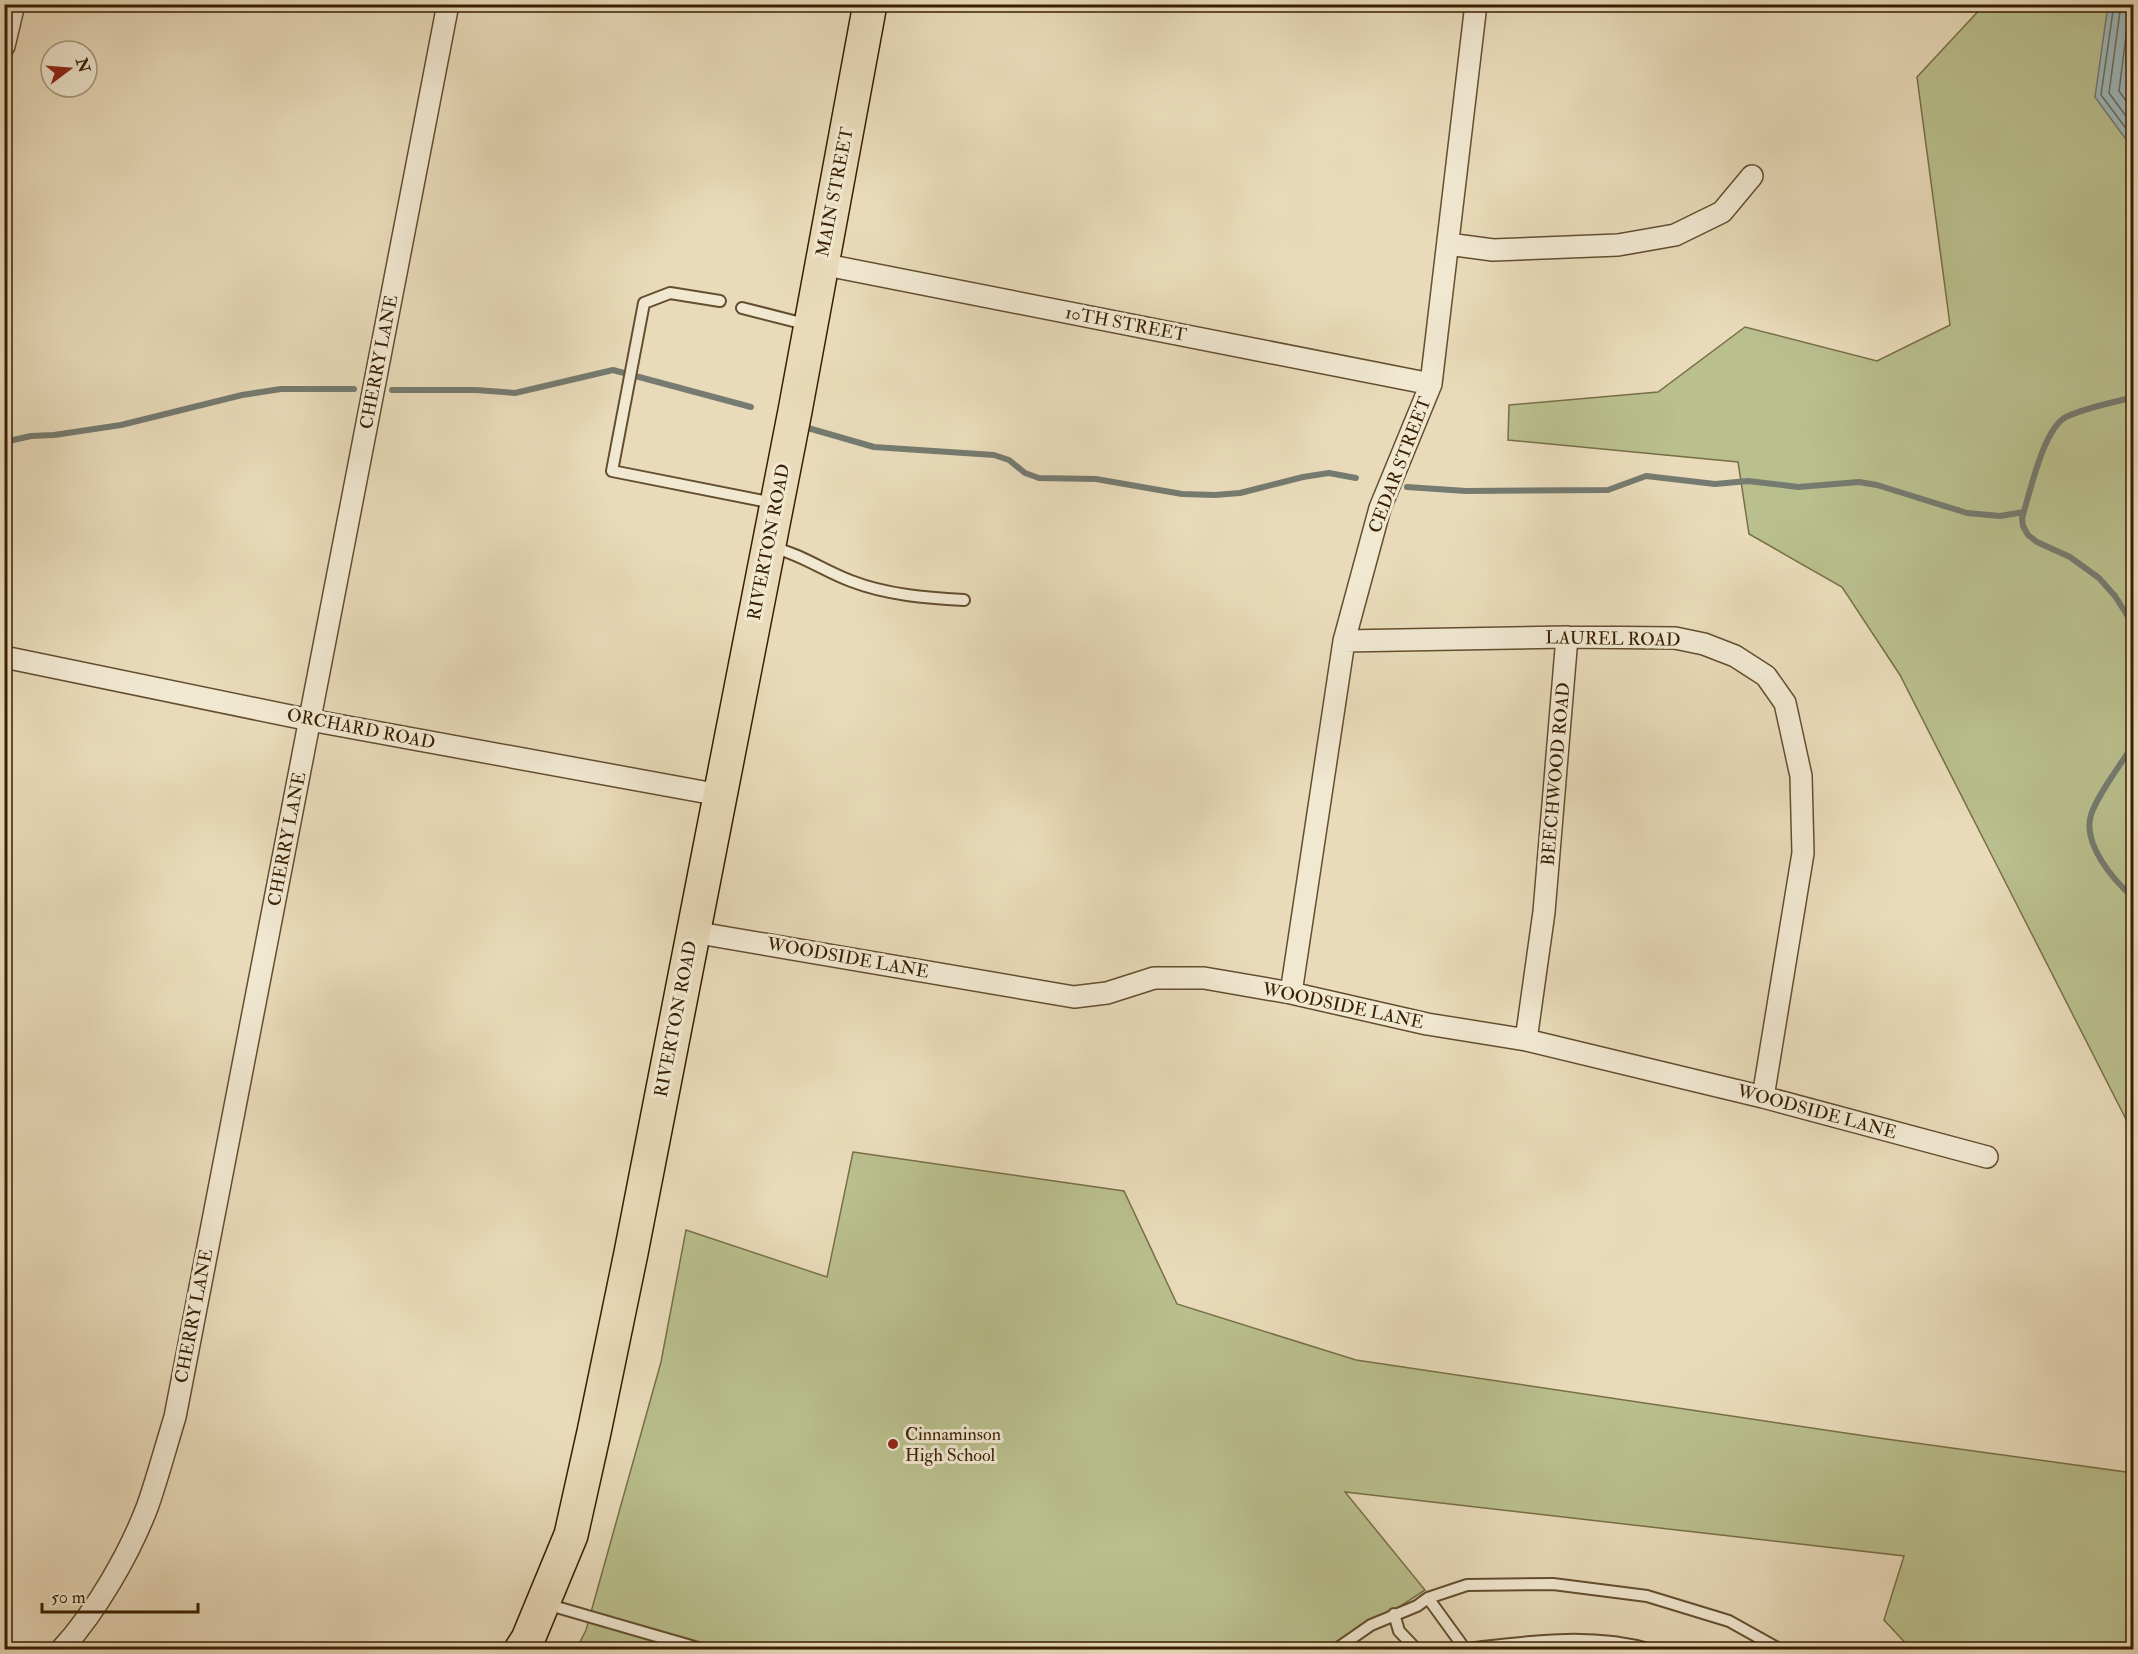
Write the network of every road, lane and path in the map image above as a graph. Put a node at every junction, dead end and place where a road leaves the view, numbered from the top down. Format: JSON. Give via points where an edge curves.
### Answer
{"nodes":[{"id":1,"x":14,"y":4,"type":"edge"},
{"id":2,"x":448,"y":4,"type":"edge"},
{"id":3,"x":870,"y":4,"type":"edge"},
{"id":4,"x":1476,"y":4,"type":"edge"},
{"id":5,"x":4,"y":46,"type":"edge"},
{"id":6,"x":1752,"y":176,"type":"dead end"},
{"id":7,"x":1448,"y":244,"type":"junction"},
{"id":8,"x":821,"y":264,"type":"junction"},
{"id":9,"x":720,"y":302,"type":"dead end"},
{"id":10,"x":742,"y":308,"type":"dead end"},
{"id":11,"x":810,"y":326,"type":"junction"},
{"id":12,"x":800,"y":380,"type":"joint"},
{"id":13,"x":1431,"y":384,"type":"junction"},
{"id":14,"x":776,"y":504,"type":"junction"},
{"id":15,"x":768,"y":546,"type":"junction"},
{"id":16,"x":964,"y":600,"type":"dead end"},
{"id":17,"x":1568,"y":637,"type":"junction"},
{"id":18,"x":1344,"y":641,"type":"junction"},
{"id":19,"x":4,"y":657,"type":"edge"},
{"id":20,"x":310,"y":720,"type":"junction"},
{"id":21,"x":720,"y":795,"type":"junction"},
{"id":22,"x":693,"y":932,"type":"junction"},
{"id":23,"x":1291,"y":993,"type":"junction"},
{"id":24,"x":1526,"y":1040,"type":"junction"},
{"id":25,"x":1763,"y":1097,"type":"junction"},
{"id":26,"x":1987,"y":1157,"type":"dead end"},
{"id":27,"x":1428,"y":1598,"type":"junction"},
{"id":28,"x":543,"y":1603,"type":"junction"},
{"id":29,"x":1394,"y":1614,"type":"junction"},
{"id":30,"x":61,"y":1650,"type":"edge"},
{"id":31,"x":521,"y":1650,"type":"edge"},
{"id":32,"x":705,"y":1650,"type":"edge"},
{"id":33,"x":1335,"y":1650,"type":"edge"},
{"id":34,"x":1417,"y":1650,"type":"edge"},
{"id":35,"x":1652,"y":1650,"type":"edge"},
{"id":36,"x":1781,"y":1650,"type":"edge"}],
"edges":[{"from":1,"to":5,"type":"street"},
{"from":2,"to":20,"type":"street","name":"CHERRY LANE"},
{"from":3,"to":8,"type":"main road","name":"MAIN STREET"},
{"from":4,"to":7,"type":"street","name":"CEDAR STREET"},
{"from":6,"to":7,"type":"street","via":[[1722,212],[1675,235],[1618,244],[1492,250]]},
{"from":7,"to":13,"type":"street","name":"CEDAR STREET"},
{"from":8,"to":11,"type":"main road","name":"MAIN STREET"},
{"from":8,"to":13,"type":"street","name":"10TH STREET"},
{"from":9,"to":14,"type":"lane","via":[[670,293],[644,303],[612,471]]},
{"from":10,"to":11,"type":"lane"},
{"from":11,"to":12,"type":"main road","name":"MAIN STREET"},
{"from":12,"to":14,"type":"main road","name":"RIVERTON ROAD"},
{"from":13,"to":18,"type":"street","name":"CEDAR STREET","via":[[1380,508]]},
{"from":14,"to":15,"type":"main road","name":"RIVERTON ROAD"},
{"from":15,"to":16,"type":"lane","via":[[789,551],[868,588]]},
{"from":15,"to":21,"type":"main road","name":"RIVERTON ROAD"},
{"from":17,"to":18,"type":"street","name":"LAUREL ROAD"},
{"from":17,"to":24,"type":"street","name":"BEECHWOOD ROAD","via":[[1544,912]]},
{"from":17,"to":25,"type":"street","name":"LAUREL ROAD","via":[[1675,638],[1704,644],[1735,656],[1766,676],[1785,703],[1801,776],[1803,853]]},
{"from":18,"to":23,"type":"street","name":"CEDAR STREET"},
{"from":19,"to":20,"type":"street","name":"ORCHARD ROAD"},
{"from":20,"to":21,"type":"street","name":"ORCHARD ROAD"},
{"from":20,"to":30,"type":"street","name":"CHERRY LANE","via":[[174,1417],[148,1505],[114,1576]]},
{"from":21,"to":22,"type":"main road","name":"RIVERTON ROAD"},
{"from":22,"to":23,"type":"street","name":"WOODSIDE LANE","via":[[1074,997],[1107,993],[1154,978],[1204,978]]},
{"from":22,"to":28,"type":"main road","name":"RIVERTON ROAD","via":[[576,1514]]},
{"from":23,"to":24,"type":"street","name":"WOODSIDE LANE","via":[[1427,1024]]},
{"from":24,"to":25,"type":"street","name":"WOODSIDE LANE"},
{"from":25,"to":26,"type":"street","name":"WOODSIDE LANE"},
{"from":27,"to":29,"type":"lane"},
{"from":27,"to":35,"type":"lane","via":[[1465,1649],[1557,1638],[1602,1640]]},
{"from":27,"to":36,"type":"lane","via":[[1467,1585],[1553,1584],[1647,1596],[1729,1621]]},
{"from":28,"to":31,"type":"main road","name":"RIVERTON ROAD"},
{"from":28,"to":32,"type":"lane"},
{"from":29,"to":33,"type":"lane"},
{"from":29,"to":34,"type":"lane","via":[[1399,1631]]}]}
